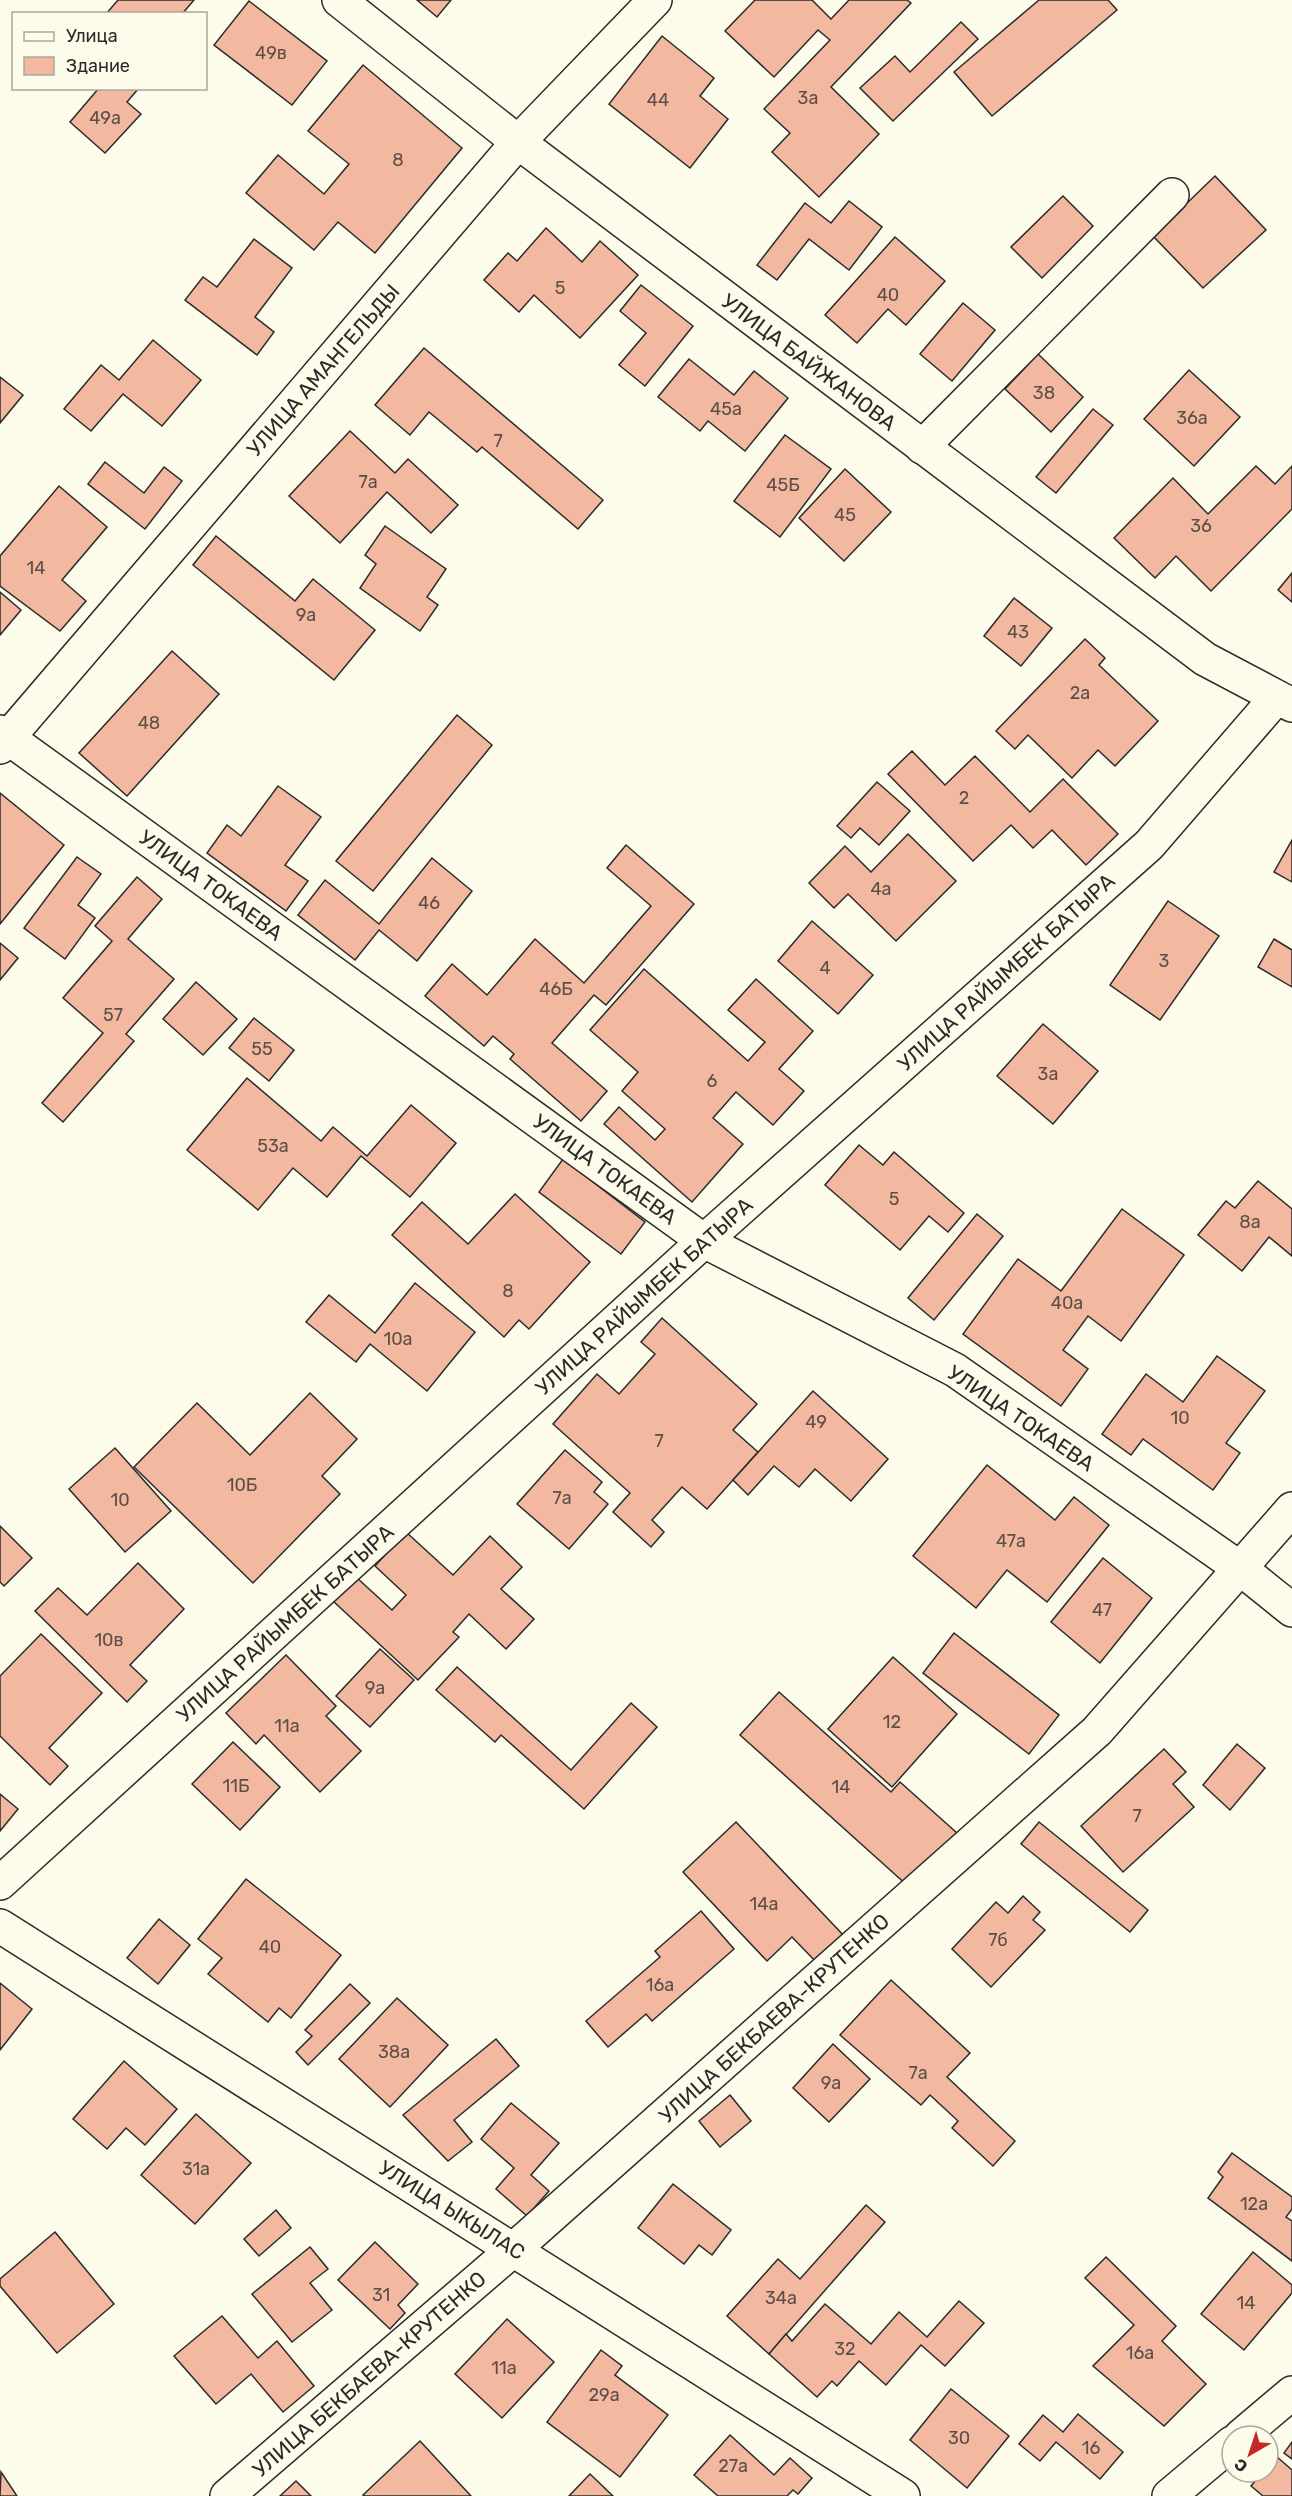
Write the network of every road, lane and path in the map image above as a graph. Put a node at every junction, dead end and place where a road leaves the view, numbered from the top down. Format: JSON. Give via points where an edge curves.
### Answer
{"nodes":[{"id":1,"x":339,"y":0,"type":"edge"},
{"id":2,"x":655,"y":0,"type":"edge"},
{"id":3,"x":518,"y":142,"type":"junction"},
{"id":4,"x":1172,"y":195,"type":"dead end"},
{"id":5,"x":922,"y":447,"type":"junction"},
{"id":6,"x":1284,"y":701,"type":"edge"},
{"id":7,"x":2,"y":739,"type":"edge"},
{"id":8,"x":704,"y":1240,"type":"junction"},
{"id":9,"x":1292,"y":1509,"type":"edge"},
{"id":10,"x":1241,"y":1569,"type":"junction"},
{"id":11,"x":1292,"y":1610,"type":"edge"},
{"id":12,"x":0,"y":1883,"type":"edge"},
{"id":13,"x":0,"y":1926,"type":"edge"},
{"id":14,"x":514,"y":2249,"type":"junction"},
{"id":15,"x":1292,"y":2393,"type":"edge"},
{"id":16,"x":1255,"y":2424,"type":"edge"},
{"id":17,"x":1220,"y":2454,"type":"edge"},
{"id":18,"x":226,"y":2496,"type":"edge"},
{"id":19,"x":903,"y":2496,"type":"edge"},
{"id":20,"x":1169,"y":2496,"type":"edge"}],
"edges":[{"from":1,"to":3,"type":"street","name":"УЛИЦА БАЙЖАНОВА"},
{"from":2,"to":3,"type":"street","name":"УЛИЦА АМАНГЕЛЬДЫ"},
{"from":3,"to":5,"type":"street","name":"УЛИЦА БАЙЖАНОВА"},
{"from":3,"to":7,"type":"street","name":"УЛИЦА АМАНГЕЛЬДЫ"},
{"from":4,"to":5,"type":"street"},
{"from":5,"to":6,"type":"street","name":"УЛИЦА БАЙЖАНОВА","via":[[1205,659]]},
{"from":6,"to":8,"type":"street","name":"УЛИЦА РАЙЫМБЕК БАТЫРА","via":[[1149,844]]},
{"from":7,"to":8,"type":"street","name":"УЛИЦА ТОКАЕВА"},
{"from":8,"to":10,"type":"street","name":"УЛИЦА ТОКАЕВА","via":[[956,1371]]},
{"from":8,"to":12,"type":"street","name":"УЛИЦА РАЙЫМБЕК БАТЫРА"},
{"from":9,"to":10,"type":"street","name":"УЛИЦА БЕКБАЕВА-КРУТЕНКО"},
{"from":10,"to":11,"type":"street","name":"УЛИЦА ТОКАЕВА"},
{"from":10,"to":14,"type":"street","name":"УЛИЦА БЕКБАЕВА-КРУТЕНКО","via":[[1097,1731]]},
{"from":13,"to":14,"type":"street","name":"УЛИЦА ЫКЫЛАС"},
{"from":14,"to":18,"type":"street","name":"УЛИЦА БЕКБАЕВА-КРУТЕНКО"},
{"from":14,"to":19,"type":"street","name":"УЛИЦА ЫКЫЛАС"},
{"from":15,"to":16,"type":"street"},
{"from":17,"to":20,"type":"street"}]}
